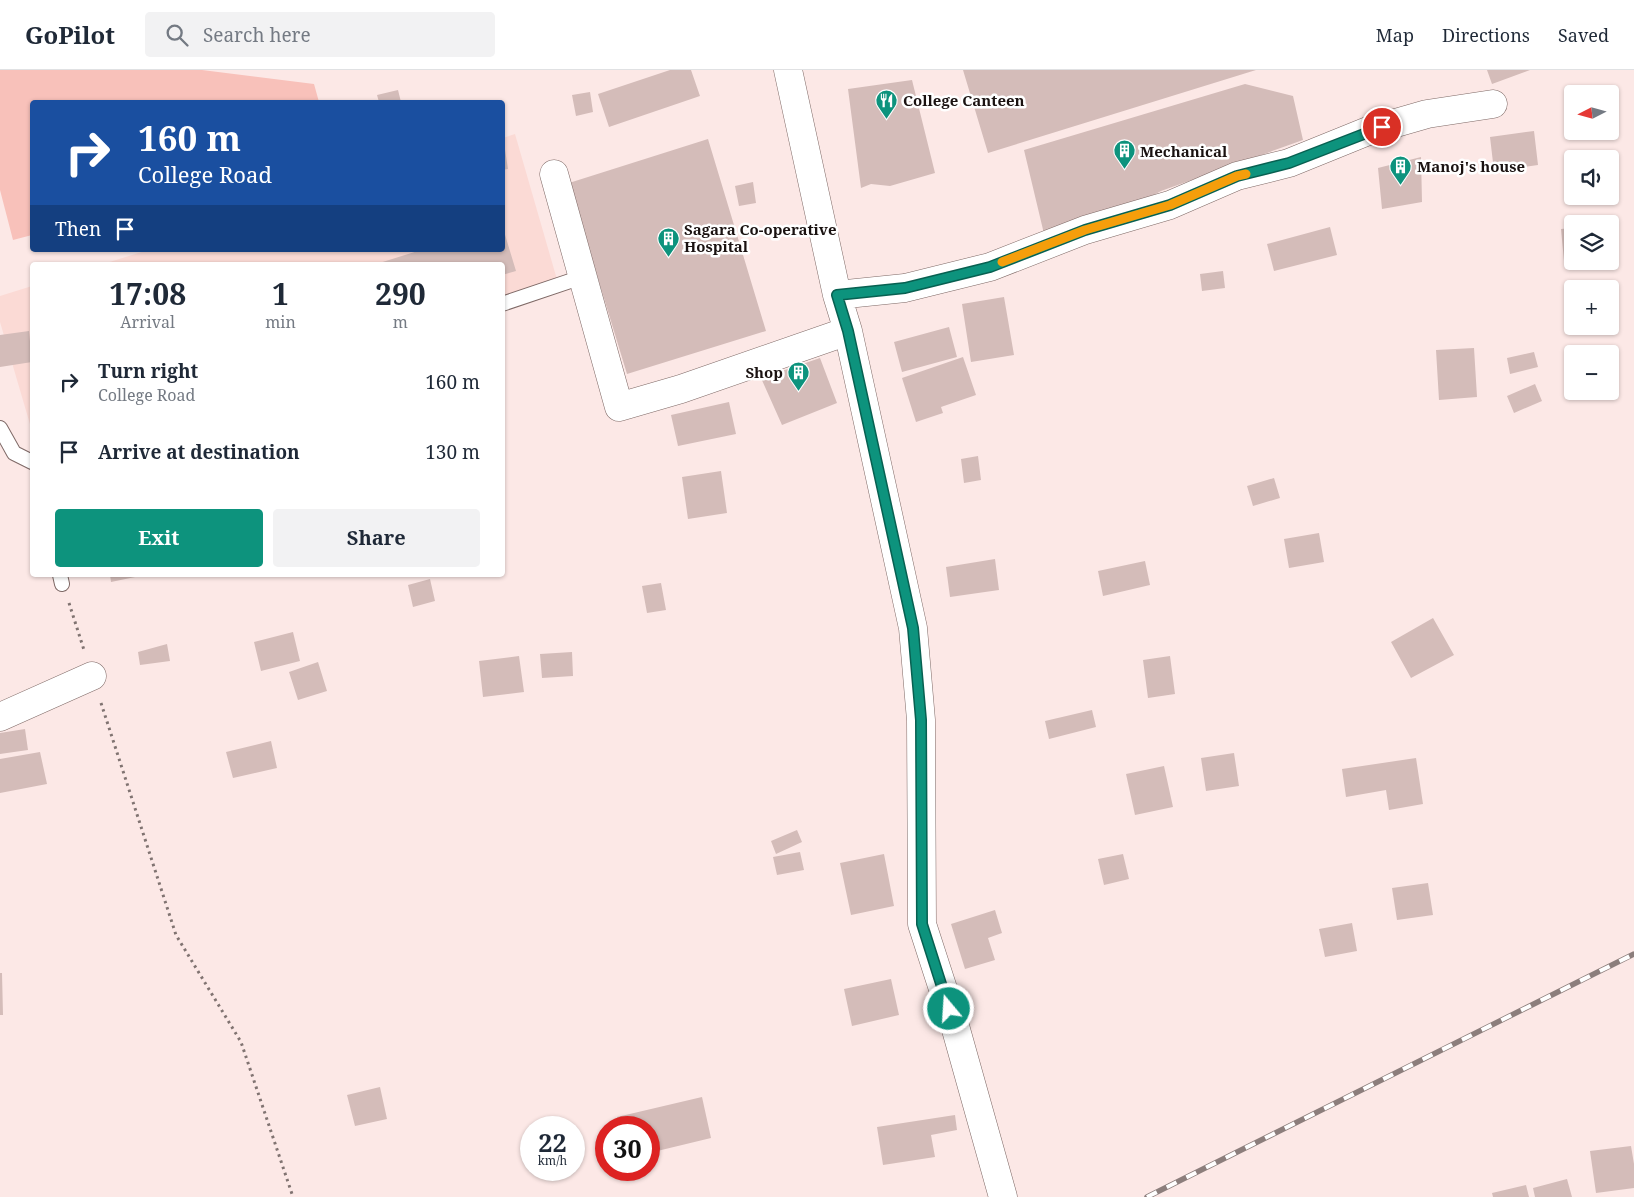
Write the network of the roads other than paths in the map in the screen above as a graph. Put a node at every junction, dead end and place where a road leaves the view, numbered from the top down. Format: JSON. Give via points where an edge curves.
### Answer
{"nodes":[{"id":1,"x":788,"y":70,"type":"edge"},
{"id":2,"x":1493,"y":104,"type":"dead end"},
{"id":3,"x":554,"y":174,"type":"dead end"},
{"id":4,"x":582,"y":277,"type":"junction"},
{"id":5,"x":837,"y":295,"type":"junction"},
{"id":6,"x":505,"y":303,"type":"edge"},
{"id":7,"x":848,"y":331,"type":"junction"},
{"id":8,"x":0,"y":428,"type":"edge"},
{"id":9,"x":14,"y":453,"type":"junction"},
{"id":10,"x":0,"y":458,"type":"edge"},
{"id":11,"x":30,"y":463,"type":"edge"},
{"id":12,"x":92,"y":676,"type":"road end"},
{"id":13,"x":0,"y":717,"type":"edge"},
{"id":14,"x":1003,"y":1197,"type":"edge"}],
"edges":[{"from":1,"to":5,"type":"street"},
{"from":2,"to":5,"type":"street","via":[[1427,114],[1368,131],[1289,163],[1237,176],[1170,205],[1085,230],[990,267],[905,288]]},
{"from":3,"to":4,"type":"street"},
{"from":4,"to":6,"type":"lane"},
{"from":4,"to":7,"type":"street","via":[[619,407]]},
{"from":5,"to":7,"type":"street"},
{"from":7,"to":14,"type":"street","via":[[913,628],[921,720],[922,924],[955,1026]]},
{"from":8,"to":9,"type":"lane"},
{"from":9,"to":10,"type":"lane"},
{"from":9,"to":11,"type":"lane"},
{"from":12,"to":13,"type":"street"}]}
